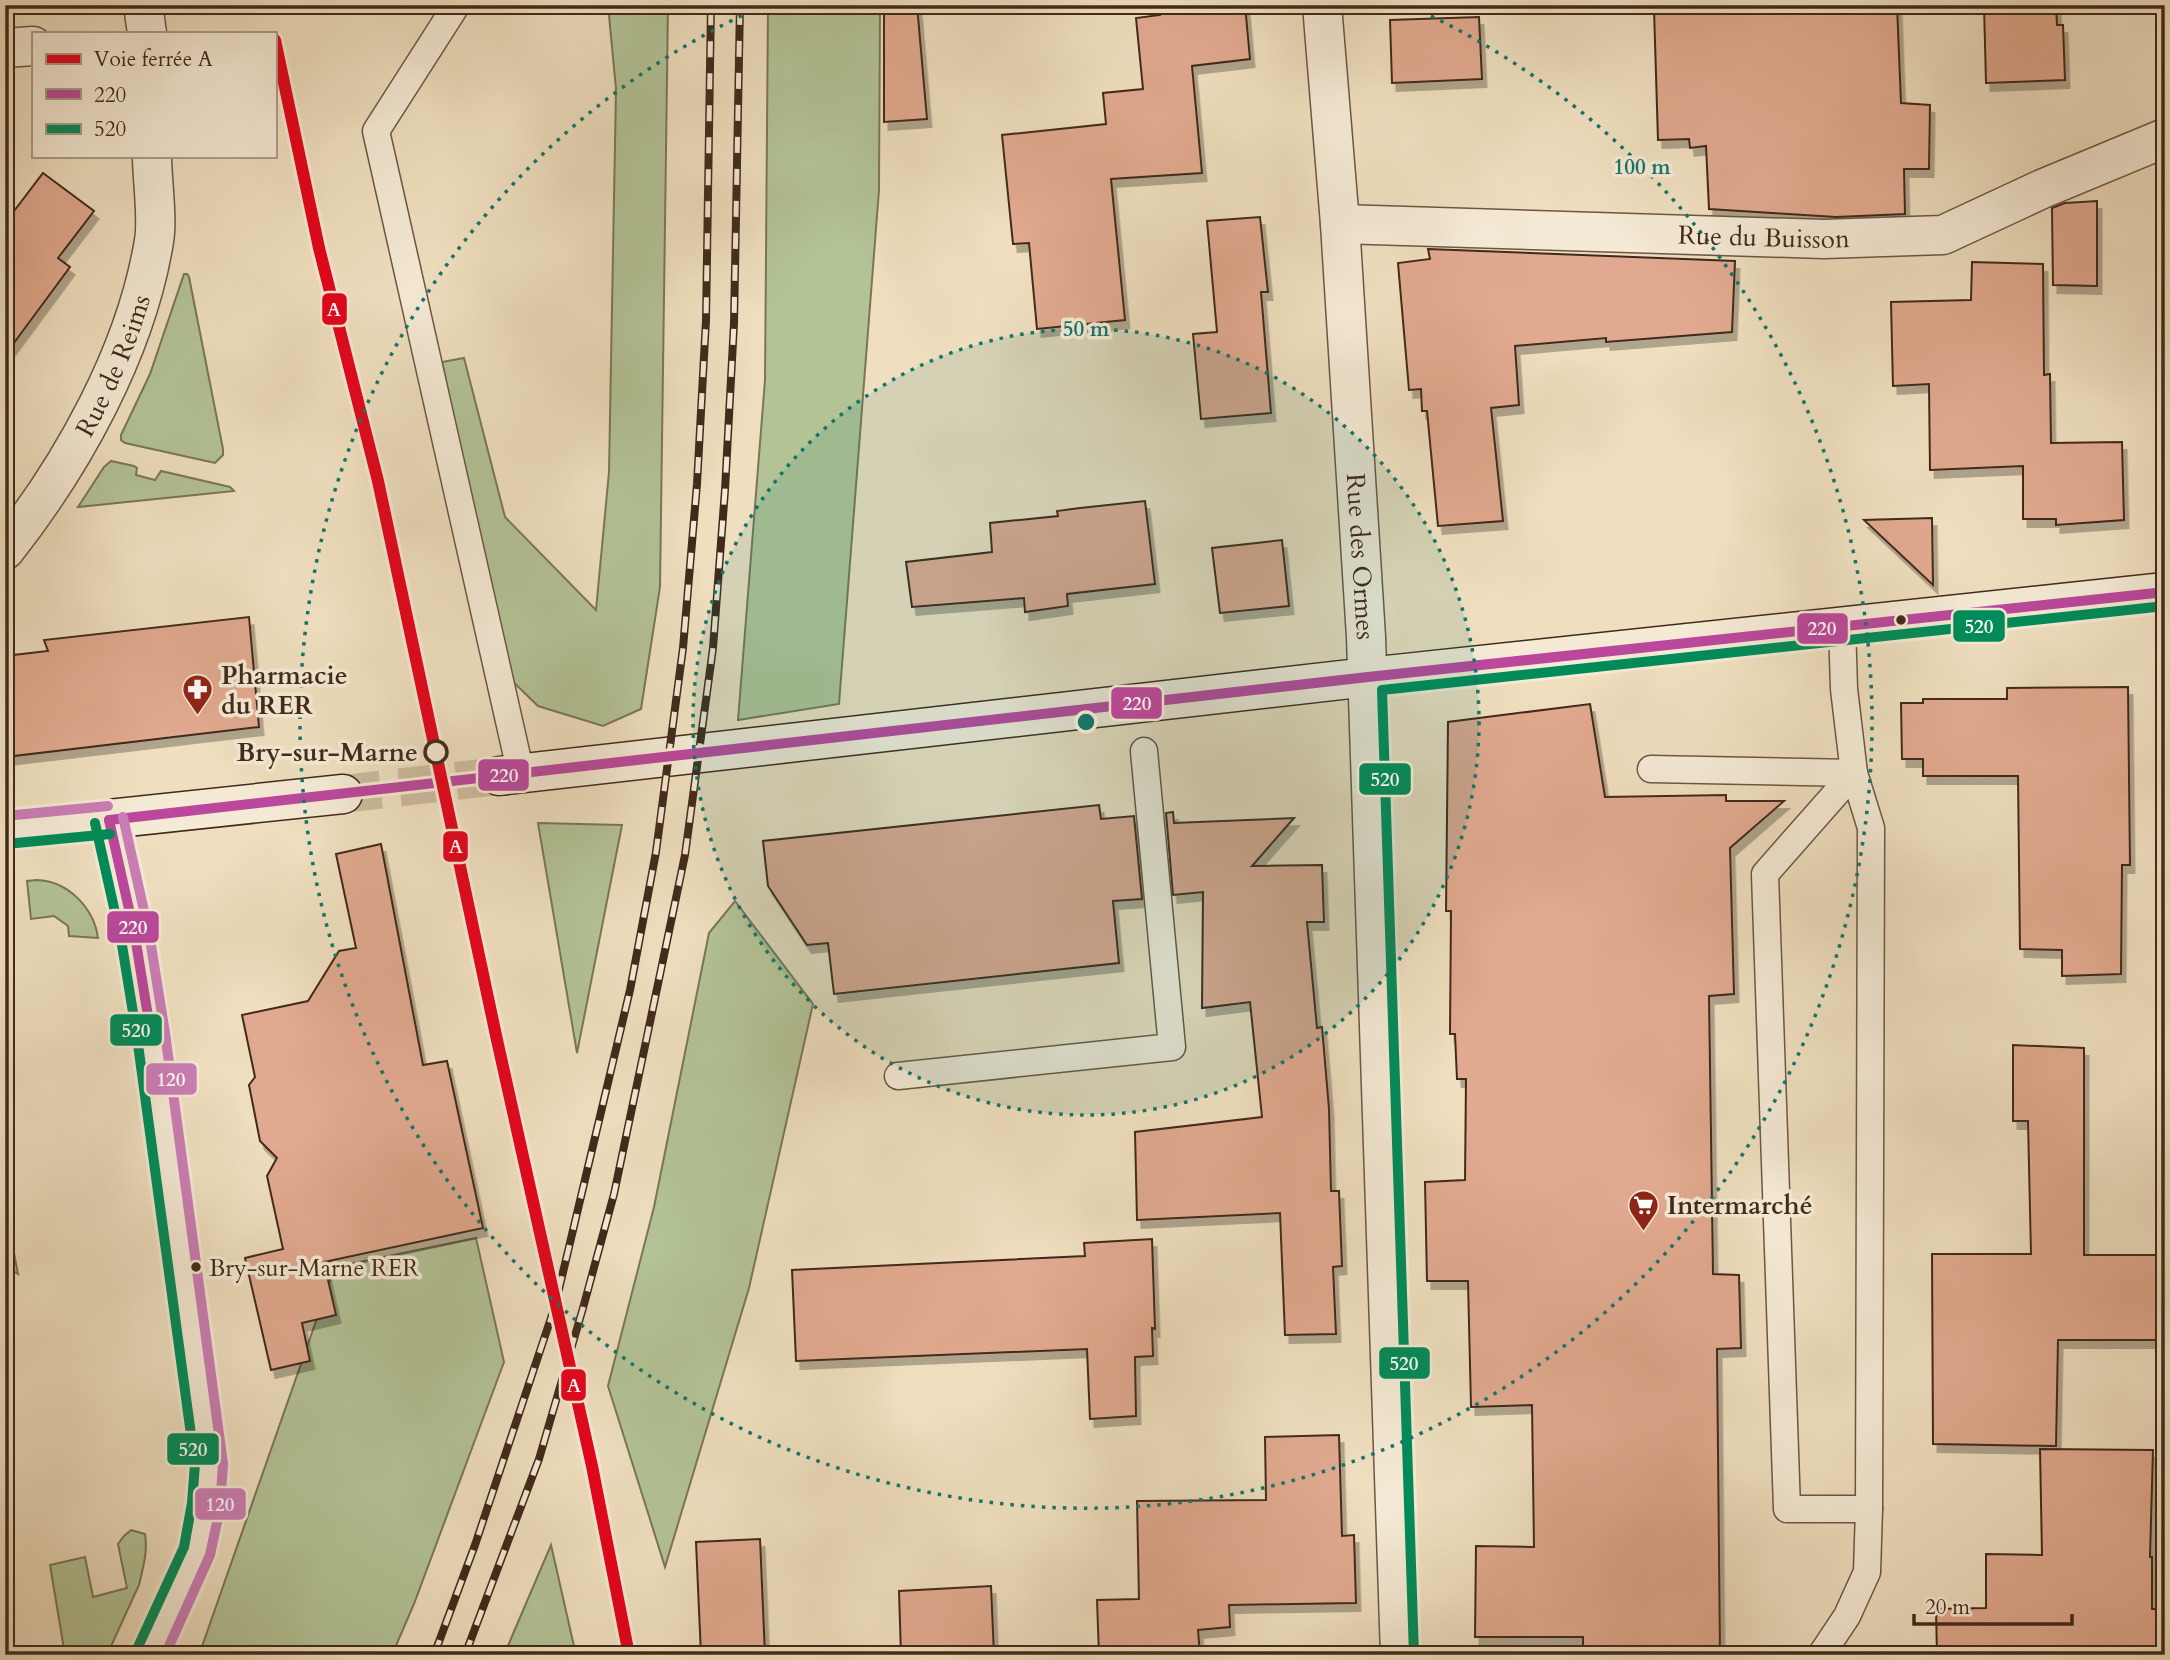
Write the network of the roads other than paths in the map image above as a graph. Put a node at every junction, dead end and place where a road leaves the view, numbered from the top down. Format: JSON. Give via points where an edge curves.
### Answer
{"nodes":[{"id":1,"x":143,"y":5,"type":"edge"},
{"id":2,"x":453,"y":5,"type":"edge"},
{"id":3,"x":1322,"y":5,"type":"edge"},
{"id":4,"x":147,"y":32,"type":"edge"},
{"id":5,"x":32,"y":46,"type":"edge"},
{"id":6,"x":5,"y":48,"type":"edge"},
{"id":7,"x":2165,"y":138,"type":"edge"},
{"id":8,"x":152,"y":158,"type":"edge"},
{"id":9,"x":1340,"y":224,"type":"junction"},
{"id":10,"x":5,"y":550,"type":"edge"},
{"id":11,"x":2165,"y":592,"type":"edge"},
{"id":12,"x":1842,"y":626,"type":"junction"},
{"id":13,"x":1368,"y":677,"type":"junction"},
{"id":14,"x":1144,"y":751,"type":"dead end"},
{"id":15,"x":1651,"y":769,"type":"dead end"},
{"id":16,"x":1854,"y":773,"type":"junction"},
{"id":17,"x":510,"y":775,"type":"joint"},
{"id":18,"x":343,"y":794,"type":"tunnel mouth"},
{"id":19,"x":110,"y":820,"type":"junction"},
{"id":20,"x":5,"y":830,"type":"edge"},
{"id":21,"x":898,"y":1076,"type":"dead end"},
{"id":22,"x":1869,"y":1509,"type":"junction"},
{"id":23,"x":150,"y":1655,"type":"edge"},
{"id":24,"x":1400,"y":1655,"type":"edge"},
{"id":25,"x":1821,"y":1655,"type":"edge"}],
"edges":[{"from":1,"to":4,"type":"street"},
{"from":2,"to":17,"type":"lane","via":[[376,131]]},
{"from":3,"to":9,"type":"street","name":"Rue des Ormes"},
{"from":5,"to":6,"type":"street"},
{"from":7,"to":9,"type":"street","name":"Rue du Buisson","via":[[1943,235],[1824,239]]},
{"from":8,"to":10,"type":"street","name":"Rue de Reims","via":[[155,238],[140,303],[79,442]]},
{"from":9,"to":13,"type":"street","name":"Rue des Ormes"},
{"from":11,"to":12,"type":"street"},
{"from":12,"to":13,"type":"street"},
{"from":12,"to":16,"type":"lane"},
{"from":13,"to":17,"type":"street"},
{"from":13,"to":24,"type":"street","name":"Rue des Ormes"},
{"from":14,"to":21,"type":"lane","via":[[1172,1047]]},
{"from":15,"to":16,"type":"lane"},
{"from":16,"to":22,"type":"lane","via":[[1871,828]]},
{"from":16,"to":22,"type":"lane","via":[[1765,874],[1787,1509]]},
{"from":18,"to":19,"type":"street"},
{"from":19,"to":20,"type":"street"},
{"from":19,"to":23,"type":"street","via":[[149,1023],[209,1464],[197,1551]]},
{"from":22,"to":25,"type":"lane","via":[[1867,1572],[1847,1616]]}]}
